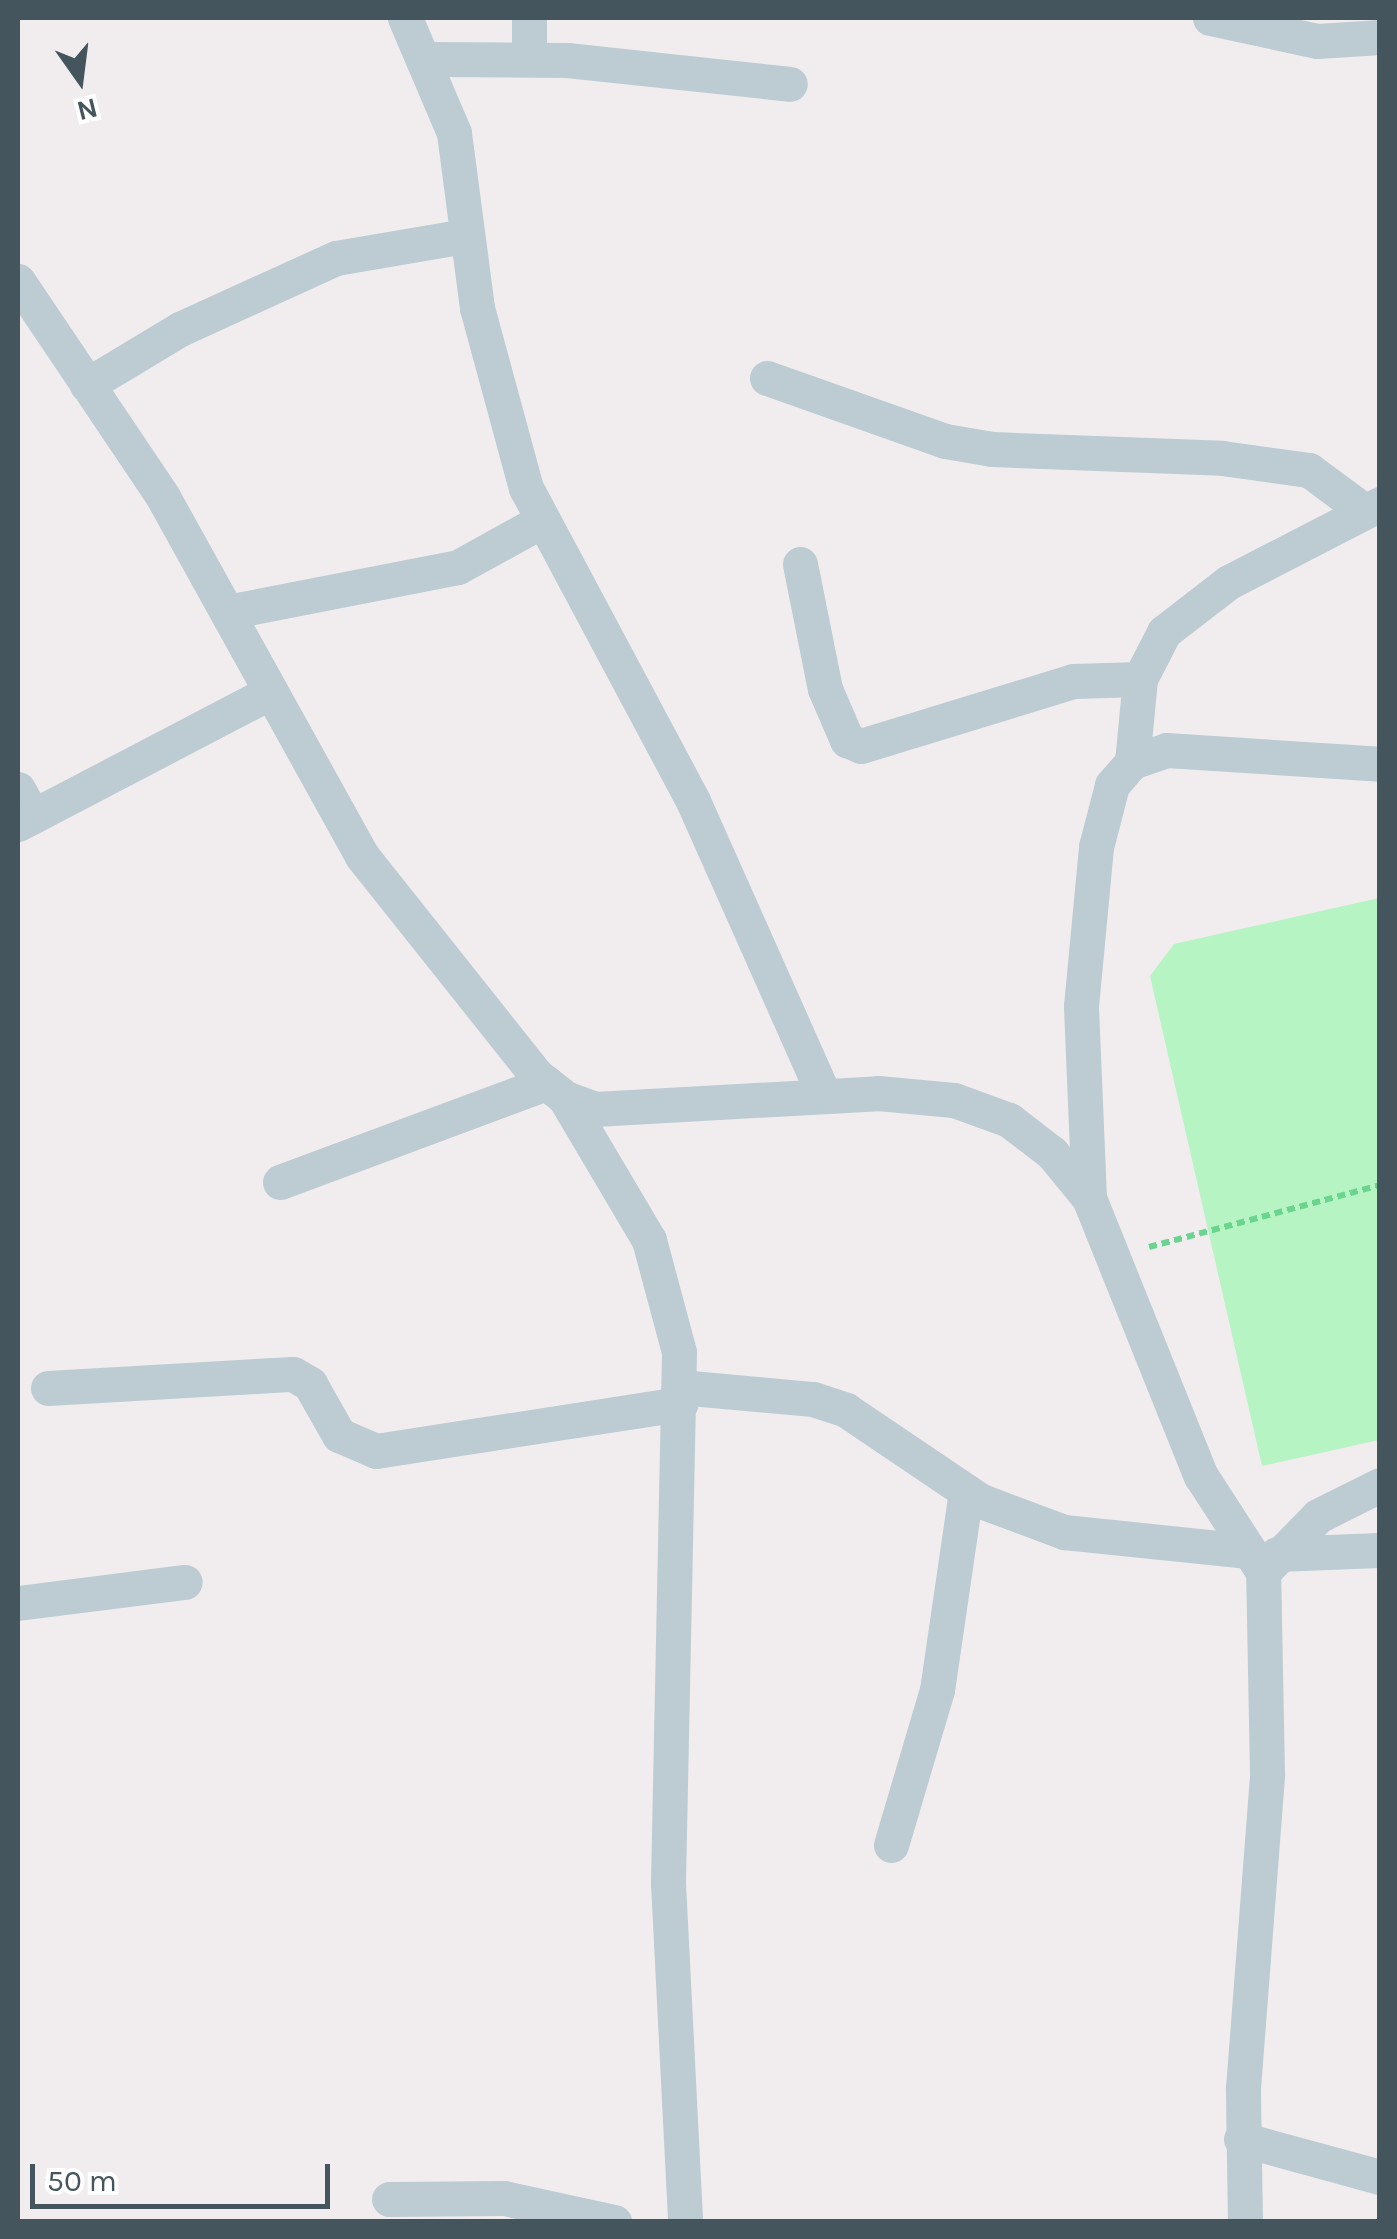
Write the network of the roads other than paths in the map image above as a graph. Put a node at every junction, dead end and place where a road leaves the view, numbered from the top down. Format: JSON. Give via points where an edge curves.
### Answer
{"nodes":[{"id":1,"x":405,"y":18,"type":"edge"},
{"id":2,"x":530,"y":18,"type":"edge"},
{"id":3,"x":1210,"y":18,"type":"edge"},
{"id":4,"x":1380,"y":36,"type":"edge"},
{"id":5,"x":529,"y":57,"type":"junction"},
{"id":6,"x":426,"y":59,"type":"junction"},
{"id":7,"x":790,"y":84,"type":"dead end"},
{"id":8,"x":466,"y":236,"type":"junction"},
{"id":9,"x":18,"y":281,"type":"edge"},
{"id":10,"x":768,"y":378,"type":"dead end"},
{"id":11,"x":86,"y":385,"type":"junction"},
{"id":12,"x":1371,"y":507,"type":"edge"},
{"id":13,"x":543,"y":520,"type":"junction"},
{"id":14,"x":800,"y":564,"type":"dead end"},
{"id":15,"x":227,"y":612,"type":"junction"},
{"id":16,"x":1140,"y":679,"type":"junction"},
{"id":17,"x":269,"y":693,"type":"junction"},
{"id":18,"x":1132,"y":762,"type":"junction"},
{"id":19,"x":1380,"y":764,"type":"edge"},
{"id":20,"x":23,"y":810,"type":"edge"},
{"id":21,"x":555,"y":1090,"type":"junction"},
{"id":22,"x":823,"y":1093,"type":"junction"},
{"id":23,"x":280,"y":1182,"type":"dead end"},
{"id":24,"x":1089,"y":1198,"type":"junction"},
{"id":25,"x":48,"y":1388,"type":"dead end"},
{"id":26,"x":680,"y":1396,"type":"junction"},
{"id":27,"x":1380,"y":1485,"type":"edge"},
{"id":28,"x":966,"y":1490,"type":"junction"},
{"id":29,"x":1380,"y":1550,"type":"edge"},
{"id":30,"x":1263,"y":1559,"type":"junction"},
{"id":31,"x":185,"y":1582,"type":"dead end"},
{"id":32,"x":18,"y":1604,"type":"edge"},
{"id":33,"x":891,"y":1846,"type":"dead end"},
{"id":34,"x":1241,"y":2138,"type":"junction"},
{"id":35,"x":1380,"y":2177,"type":"edge"},
{"id":36,"x":389,"y":2199,"type":"dead end"},
{"id":37,"x":614,"y":2222,"type":"edge"},
{"id":38,"x":684,"y":2222,"type":"edge"},
{"id":39,"x":1245,"y":2222,"type":"edge"}],
"edges":[{"from":1,"to":6,"type":"street"},
{"from":2,"to":5,"type":"street"},
{"from":3,"to":4,"type":"street","via":[[1317,41]]},
{"from":5,"to":6,"type":"street"},
{"from":5,"to":7,"type":"street"},
{"from":6,"to":8,"type":"street","via":[[454,134]]},
{"from":8,"to":11,"type":"street","via":[[336,258],[180,329]]},
{"from":8,"to":13,"type":"street","via":[[494,387]]},
{"from":9,"to":11,"type":"street"},
{"from":10,"to":12,"type":"street","via":[[946,440],[992,449],[1222,458],[1309,470]]},
{"from":11,"to":15,"type":"street"},
{"from":12,"to":16,"type":"street","via":[[1192,605],[1164,632]]},
{"from":13,"to":15,"type":"street","via":[[458,567]]},
{"from":13,"to":22,"type":"street","via":[[717,850]]},
{"from":14,"to":16,"type":"street","via":[[825,689],[847,740],[862,746],[1073,681]]},
{"from":15,"to":17,"type":"street"},
{"from":16,"to":18,"type":"street"},
{"from":17,"to":20,"type":"street"},
{"from":17,"to":21,"type":"street","via":[[373,872]]},
{"from":18,"to":19,"type":"street","via":[[1166,750],[1210,750]]},
{"from":18,"to":24,"type":"street","via":[[1112,785],[1102,816],[1086,936]]},
{"from":21,"to":22,"type":"street","via":[[639,1112]]},
{"from":21,"to":23,"type":"street"},
{"from":21,"to":26,"type":"street","via":[[649,1240],[669,1291]]},
{"from":22,"to":24,"type":"street","via":[[954,1100],[1009,1120],[1052,1153]]},
{"from":24,"to":30,"type":"street","via":[[1201,1476]]},
{"from":25,"to":26,"type":"street","via":[[293,1374],[310,1384],[339,1435],[376,1452]]},
{"from":26,"to":28,"type":"street","via":[[813,1399],[846,1410]]},
{"from":26,"to":38,"type":"street","via":[[668,1883]]},
{"from":27,"to":30,"type":"street","via":[[1318,1516]]},
{"from":28,"to":30,"type":"street","via":[[1064,1532]]},
{"from":28,"to":33,"type":"street","via":[[937,1690]]},
{"from":29,"to":30,"type":"street"},
{"from":30,"to":34,"type":"street","via":[[1266,1774]]},
{"from":31,"to":32,"type":"street"},
{"from":34,"to":35,"type":"street"},
{"from":34,"to":39,"type":"street"},
{"from":36,"to":37,"type":"street","via":[[504,2198]]}]}
